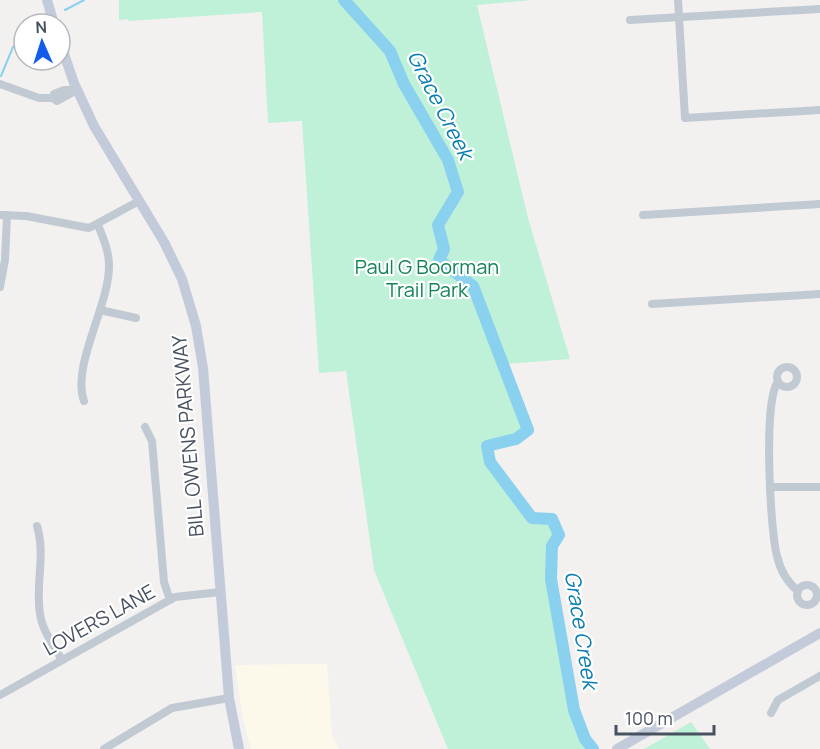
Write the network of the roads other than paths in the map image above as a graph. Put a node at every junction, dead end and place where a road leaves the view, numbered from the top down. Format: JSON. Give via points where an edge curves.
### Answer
{"nodes":[{"id":1,"x":678,"y":0,"type":"edge"},
{"id":2,"x":820,"y":9,"type":"edge"},
{"id":3,"x":678,"y":17,"type":"junction"},
{"id":4,"x":630,"y":20,"type":"dead end"},
{"id":5,"x":71,"y":72,"type":"edge"},
{"id":6,"x":0,"y":84,"type":"edge"},
{"id":7,"x":77,"y":90,"type":"junction"},
{"id":8,"x":820,"y":110,"type":"edge"},
{"id":9,"x":139,"y":201,"type":"junction"},
{"id":10,"x":820,"y":204,"type":"edge"},
{"id":11,"x":4,"y":215,"type":"edge"},
{"id":12,"x":643,"y":215,"type":"dead end"},
{"id":13,"x":98,"y":225,"type":"junction"},
{"id":14,"x":0,"y":287,"type":"edge"},
{"id":15,"x":820,"y":294,"type":"edge"},
{"id":16,"x":652,"y":304,"type":"dead end"},
{"id":17,"x":100,"y":310,"type":"junction"},
{"id":18,"x":136,"y":318,"type":"dead end"},
{"id":19,"x":778,"y":382,"type":"dead end"},
{"id":20,"x":84,"y":401,"type":"dead end"},
{"id":21,"x":145,"y":427,"type":"dead end"},
{"id":22,"x":771,"y":487,"type":"junction"},
{"id":23,"x":820,"y":487,"type":"edge"},
{"id":24,"x":37,"y":526,"type":"dead end"},
{"id":25,"x":798,"y":591,"type":"dead end"},
{"id":26,"x":220,"y":592,"type":"junction"},
{"id":27,"x":170,"y":600,"type":"junction"},
{"id":28,"x":820,"y":633,"type":"edge"},
{"id":29,"x":62,"y":660,"type":"junction"},
{"id":30,"x":820,"y":676,"type":"edge"},
{"id":31,"x":0,"y":695,"type":"edge"},
{"id":32,"x":229,"y":698,"type":"junction"},
{"id":33,"x":771,"y":713,"type":"dead end"},
{"id":34,"x":104,"y":749,"type":"edge"},
{"id":35,"x":239,"y":749,"type":"edge"},
{"id":36,"x":617,"y":749,"type":"edge"}],
"edges":[{"from":1,"to":3,"type":"street"},
{"from":2,"to":3,"type":"street"},
{"from":3,"to":4,"type":"street"},
{"from":3,"to":8,"type":"street","via":[[685,118]]},
{"from":5,"to":7,"type":"main road","name":"BILL OWENS PARKWAY"},
{"from":6,"to":7,"type":"street","via":[[39,98]]},
{"from":7,"to":9,"type":"main road","name":"BILL OWENS PARKWAY"},
{"from":9,"to":13,"type":"street"},
{"from":9,"to":26,"type":"main road","name":"BILL OWENS PARKWAY","via":[[182,279],[198,334]]},
{"from":10,"to":12,"type":"street"},
{"from":11,"to":13,"type":"street","via":[[79,228]]},
{"from":11,"to":14,"type":"street","via":[[6,249]]},
{"from":13,"to":17,"type":"street","via":[[109,266]]},
{"from":15,"to":16,"type":"street"},
{"from":17,"to":18,"type":"street"},
{"from":17,"to":20,"type":"street","via":[[80,384]]},
{"from":19,"to":22,"type":"street","via":[[772,390],[769,413]]},
{"from":21,"to":27,"type":"street","via":[[152,441],[164,582]]},
{"from":22,"to":23,"type":"street"},
{"from":22,"to":25,"type":"street","via":[[776,551],[789,582]]},
{"from":24,"to":29,"type":"street","via":[[43,553],[40,617]]},
{"from":26,"to":27,"type":"street","name":"LOVERS LANE"},
{"from":26,"to":32,"type":"main road","name":"BILL OWENS PARKWAY"},
{"from":27,"to":29,"type":"street","name":"LOVERS LANE"},
{"from":28,"to":36,"type":"main road"},
{"from":29,"to":31,"type":"street","name":"LOVERS LANE"},
{"from":30,"to":33,"type":"street","via":[[778,700]]},
{"from":32,"to":34,"type":"street","via":[[171,708]]},
{"from":32,"to":35,"type":"main road","name":"BILL OWENS PARKWAY"}]}
